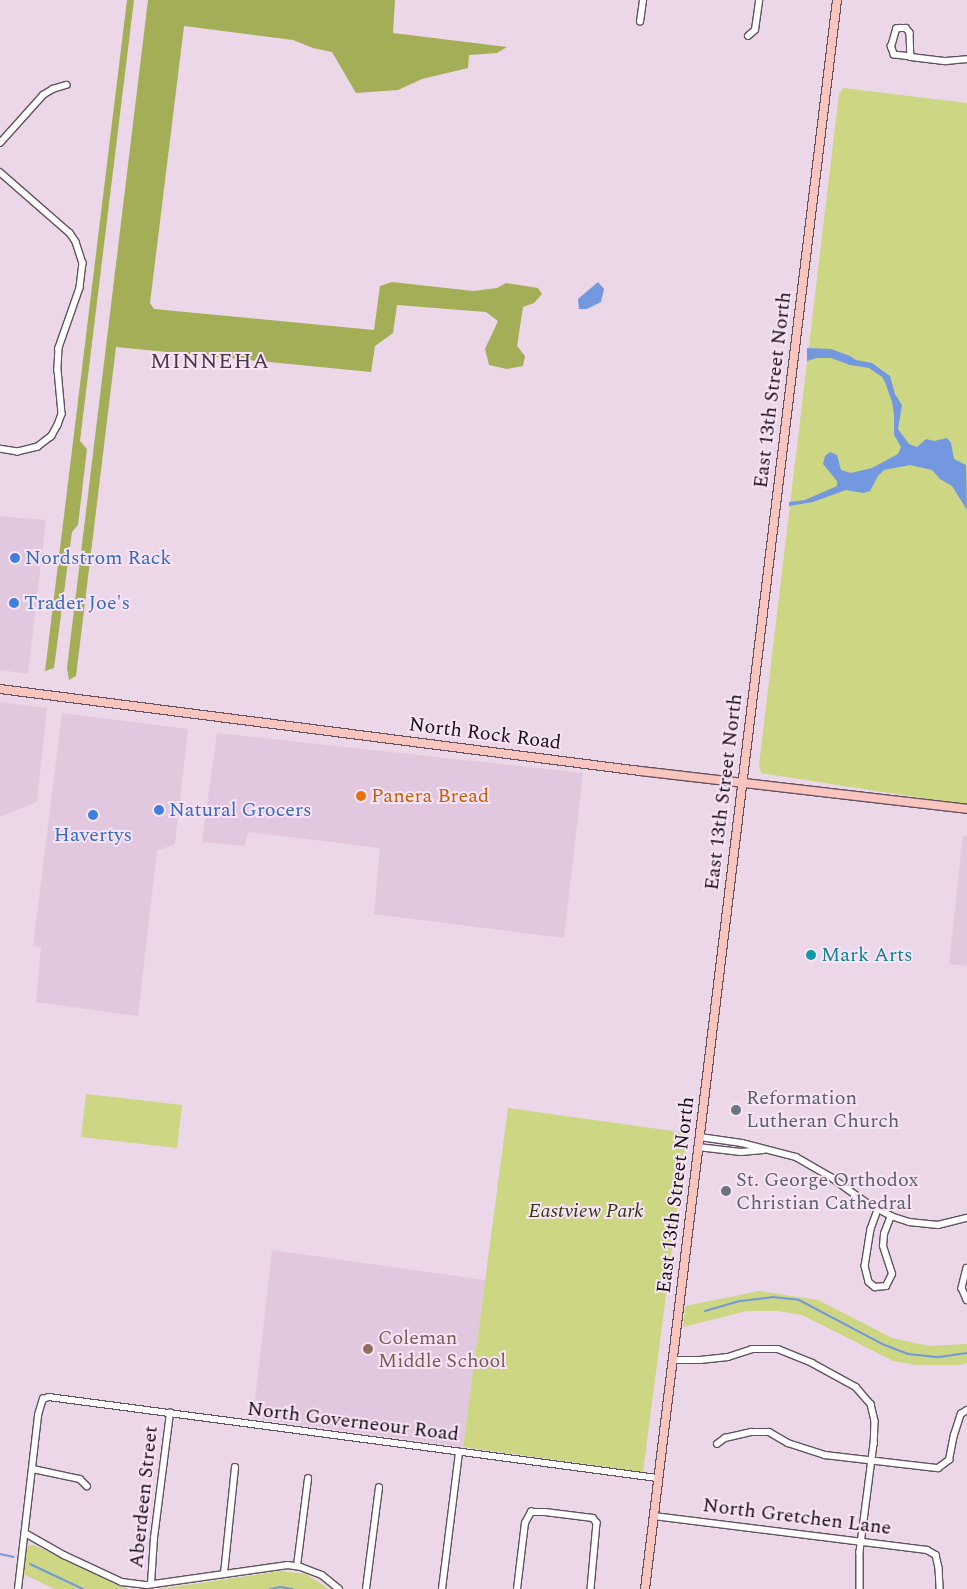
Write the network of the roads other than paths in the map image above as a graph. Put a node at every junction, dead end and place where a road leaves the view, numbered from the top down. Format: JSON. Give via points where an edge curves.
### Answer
{"nodes":[{"id":1,"x":643,"y":0,"type":"edge"},
{"id":2,"x":759,"y":0,"type":"edge"},
{"id":3,"x":837,"y":0,"type":"edge"},
{"id":4,"x":640,"y":22,"type":"dead end"},
{"id":5,"x":748,"y":36,"type":"dead end"},
{"id":6,"x":911,"y":57,"type":"junction"},
{"id":7,"x":967,"y":60,"type":"edge"},
{"id":8,"x":66,"y":86,"type":"dead end"},
{"id":9,"x":0,"y":143,"type":"edge"},
{"id":10,"x":0,"y":172,"type":"edge"},
{"id":11,"x":0,"y":450,"type":"edge"},
{"id":12,"x":0,"y":690,"type":"edge"},
{"id":13,"x":742,"y":783,"type":"junction"},
{"id":14,"x":967,"y":809,"type":"edge"},
{"id":15,"x":700,"y":1137,"type":"junction"},
{"id":16,"x":698,"y":1147,"type":"junction"},
{"id":17,"x":768,"y":1150,"type":"junction"},
{"id":18,"x":878,"y":1210,"type":"junction"},
{"id":19,"x":891,"y":1216,"type":"junction"},
{"id":20,"x":967,"y":1218,"type":"edge"},
{"id":21,"x":967,"y":1268,"type":"edge"},
{"id":22,"x":966,"y":1300,"type":"edge"},
{"id":23,"x":672,"y":1360,"type":"junction"},
{"id":24,"x":967,"y":1410,"type":"edge"},
{"id":25,"x":170,"y":1413,"type":"junction"},
{"id":26,"x":717,"y":1444,"type":"dead end"},
{"id":27,"x":459,"y":1452,"type":"junction"},
{"id":28,"x":872,"y":1461,"type":"junction"},
{"id":29,"x":235,"y":1468,"type":"dead end"},
{"id":30,"x":33,"y":1470,"type":"junction"},
{"id":31,"x":658,"y":1478,"type":"junction"},
{"id":32,"x":308,"y":1479,"type":"dead end"},
{"id":33,"x":86,"y":1486,"type":"dead end"},
{"id":34,"x":380,"y":1488,"type":"dead end"},
{"id":35,"x":654,"y":1516,"type":"junction"},
{"id":36,"x":25,"y":1533,"type":"junction"},
{"id":37,"x":862,"y":1542,"type":"junction"},
{"id":38,"x":297,"y":1566,"type":"junction"},
{"id":39,"x":224,"y":1574,"type":"junction"},
{"id":40,"x":151,"y":1584,"type":"junction"},
{"id":41,"x":18,"y":1589,"type":"edge"},
{"id":42,"x":339,"y":1589,"type":"edge"},
{"id":43,"x":366,"y":1589,"type":"edge"},
{"id":44,"x":442,"y":1589,"type":"edge"},
{"id":45,"x":518,"y":1589,"type":"edge"},
{"id":46,"x":591,"y":1589,"type":"edge"},
{"id":47,"x":645,"y":1589,"type":"edge"},
{"id":48,"x":860,"y":1589,"type":"edge"},
{"id":49,"x":940,"y":1589,"type":"edge"}],
"edges":[{"from":1,"to":4,"type":"street"},
{"from":2,"to":5,"type":"street","via":[[755,30]]},
{"from":3,"to":13,"type":"main road","name":"East 13th Street North"},
{"from":6,"to":6,"type":"street","via":[[910,32],[906,28],[896,29],[891,48],[894,55]]},
{"from":6,"to":7,"type":"street","via":[[946,62]]},
{"from":8,"to":9,"type":"street","via":[[43,95]]},
{"from":10,"to":11,"type":"street","via":[[70,233],[83,263],[80,288],[59,348],[62,414],[58,425],[52,436],[38,447],[28,451]]},
{"from":12,"to":13,"type":"main road","name":"North Rock Road"},
{"from":13,"to":14,"type":"main road","name":"North Rock Road"},
{"from":13,"to":15,"type":"main road","name":"East 13th Street North"},
{"from":15,"to":16,"type":"main road","name":"East 13th Street North"},
{"from":15,"to":17,"type":"street","via":[[742,1142]]},
{"from":16,"to":17,"type":"street","via":[[741,1152]]},
{"from":16,"to":23,"type":"main road","name":"East 13th Street North"},
{"from":17,"to":18,"type":"street","via":[[796,1156]]},
{"from":18,"to":19,"type":"street"},
{"from":18,"to":19,"type":"street","via":[[871,1229],[865,1266],[868,1282],[875,1287],[886,1286],[892,1274],[882,1246]]},
{"from":19,"to":20,"type":"street","via":[[909,1222],[938,1225]]},
{"from":21,"to":22,"type":"street","via":[[962,1288]]},
{"from":23,"to":28,"type":"street","via":[[700,1360],[728,1357],[752,1349],[778,1349],[812,1363],[856,1387],[872,1404],[875,1422]]},
{"from":23,"to":31,"type":"main road","name":"East 13th Street North"},
{"from":24,"to":28,"type":"street","via":[[961,1414],[949,1460],[938,1468]]},
{"from":25,"to":27,"type":"street","name":"North Governeour Road"},
{"from":25,"to":30,"type":"street","name":"North Governeour Road","via":[[43,1398],[38,1415]]},
{"from":25,"to":40,"type":"street","name":"Aberdeen Street"},
{"from":26,"to":28,"type":"street","via":[[725,1438],[769,1432],[788,1443],[824,1455]]},
{"from":27,"to":31,"type":"street","name":"North Governeour Road"},
{"from":27,"to":44,"type":"street"},
{"from":28,"to":37,"type":"street"},
{"from":29,"to":39,"type":"street"},
{"from":30,"to":33,"type":"street","via":[[80,1479]]},
{"from":30,"to":36,"type":"street"},
{"from":31,"to":35,"type":"main road","name":"East 13th Street North"},
{"from":32,"to":38,"type":"street"},
{"from":34,"to":43,"type":"street"},
{"from":35,"to":37,"type":"street","name":"North Gretchen Lane"},
{"from":35,"to":47,"type":"main road","name":"East 13th Street North"},
{"from":36,"to":40,"type":"street","via":[[122,1582]]},
{"from":36,"to":41,"type":"street"},
{"from":37,"to":48,"type":"street"},
{"from":37,"to":49,"type":"street","name":"North Gretchen Lane","via":[[927,1550],[936,1555]]},
{"from":38,"to":39,"type":"street"},
{"from":38,"to":42,"type":"street","via":[[322,1575]]},
{"from":39,"to":40,"type":"street"},
{"from":45,"to":46,"type":"street","via":[[525,1523],[531,1512],[594,1518],[598,1523]]}]}
